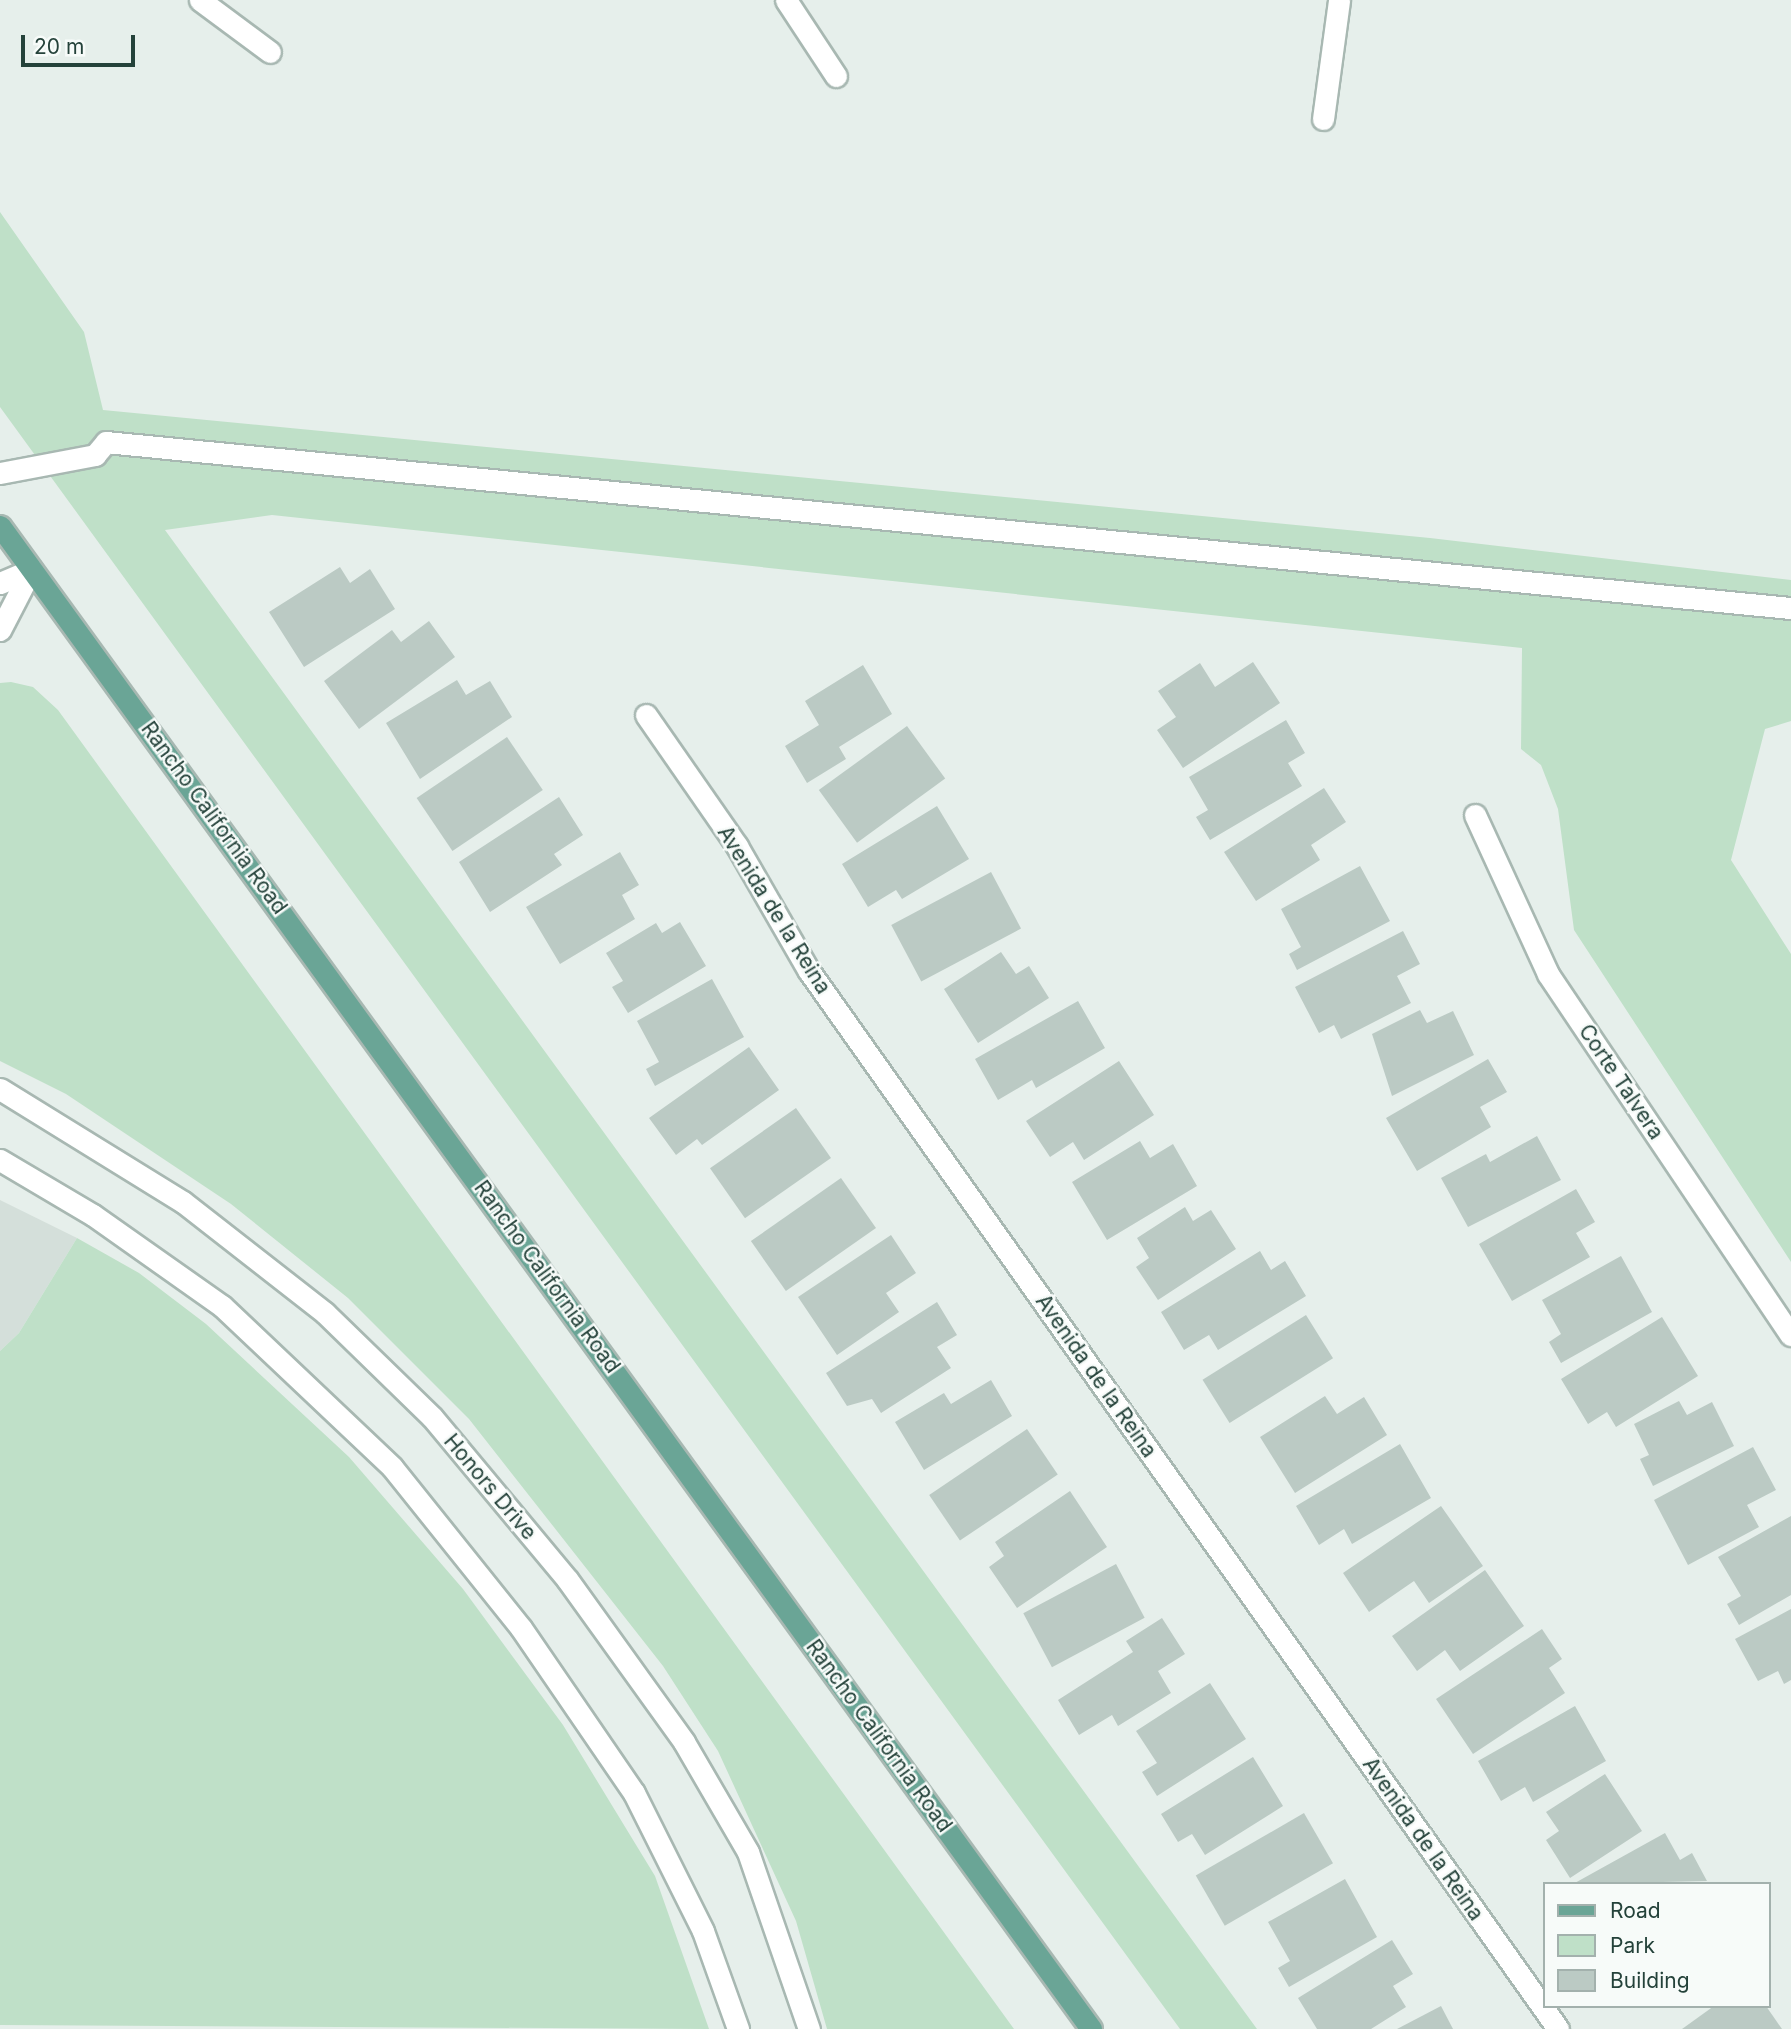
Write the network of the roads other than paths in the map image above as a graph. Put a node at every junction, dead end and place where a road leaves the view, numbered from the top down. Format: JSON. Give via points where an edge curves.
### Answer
{"nodes":[{"id":1,"x":200,"y":0,"type":"edge"},
{"id":2,"x":786,"y":0,"type":"edge"},
{"id":3,"x":1339,"y":0,"type":"edge"},
{"id":4,"x":270,"y":52,"type":"dead end"},
{"id":5,"x":836,"y":76,"type":"dead end"},
{"id":6,"x":1324,"y":119,"type":"dead end"},
{"id":7,"x":0,"y":473,"type":"edge"},
{"id":8,"x":0,"y":527,"type":"edge"},
{"id":9,"x":32,"y":570,"type":"junction"},
{"id":10,"x":0,"y":583,"type":"edge"},
{"id":11,"x":1791,"y":608,"type":"edge"},
{"id":12,"x":0,"y":630,"type":"edge"},
{"id":13,"x":646,"y":715,"type":"dead end"},
{"id":14,"x":1475,"y":816,"type":"dead end"},
{"id":15,"x":0,"y":1089,"type":"edge"},
{"id":16,"x":0,"y":1160,"type":"edge"},
{"id":17,"x":1791,"y":1335,"type":"edge"},
{"id":18,"x":1542,"y":2006,"type":"edge"},
{"id":19,"x":1543,"y":2008,"type":"edge"},
{"id":20,"x":738,"y":2029,"type":"edge"},
{"id":21,"x":809,"y":2029,"type":"edge"},
{"id":22,"x":1091,"y":2029,"type":"edge"},
{"id":23,"x":1558,"y":2029,"type":"edge"}],
"edges":[{"from":1,"to":4,"type":"street"},
{"from":2,"to":5,"type":"street"},
{"from":3,"to":6,"type":"street"},
{"from":7,"to":11,"type":"street","via":[[95,455],[106,442]]},
{"from":8,"to":9,"type":"main road","name":"Rancho California Road"},
{"from":9,"to":10,"type":"street"},
{"from":9,"to":12,"type":"street"},
{"from":9,"to":22,"type":"main road","name":"Rancho California Road"},
{"from":13,"to":18,"type":"street","name":"Avenida de la Reina","via":[[737,846],[809,971]]},
{"from":14,"to":17,"type":"street","name":"Corte Talvera","via":[[1548,974]]},
{"from":15,"to":21,"type":"street","name":"Honors Drive","via":[[183,1202],[326,1313],[432,1417],[567,1580],[684,1742],[748,1852]]},
{"from":16,"to":20,"type":"street","via":[[93,1215],[222,1306],[317,1390],[410,1488],[521,1628],[634,1793],[703,1931]]},
{"from":19,"to":23,"type":"street","name":"Avenida de la Reina"}]}
